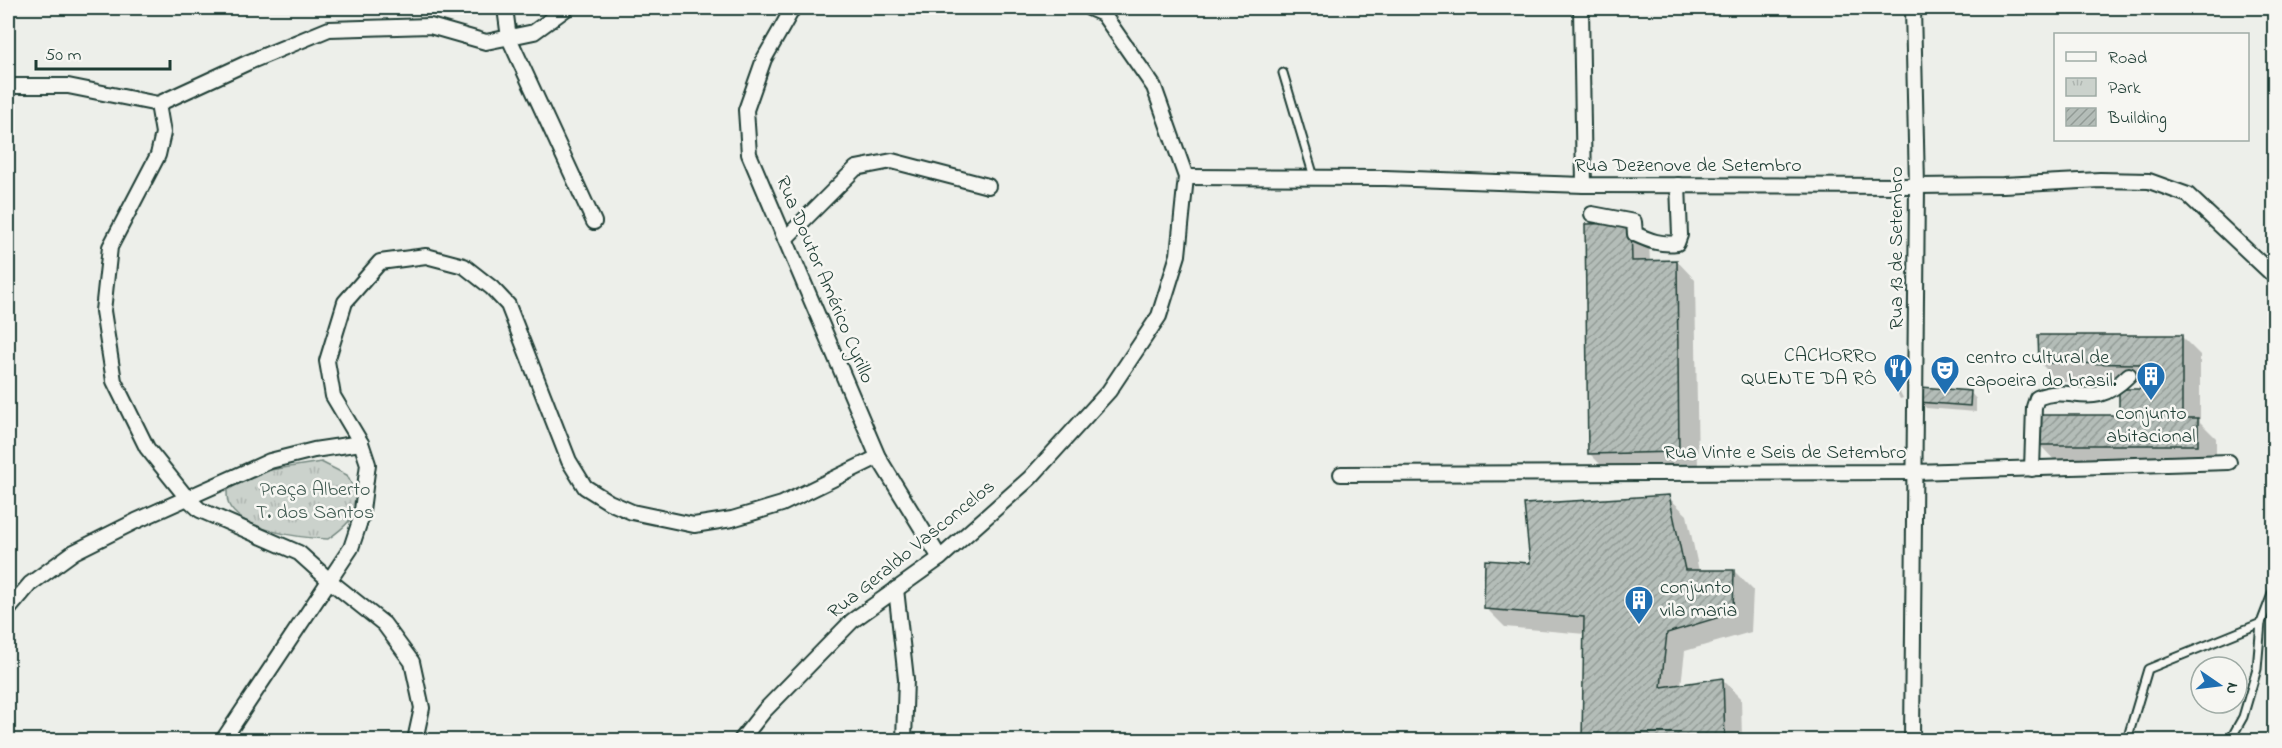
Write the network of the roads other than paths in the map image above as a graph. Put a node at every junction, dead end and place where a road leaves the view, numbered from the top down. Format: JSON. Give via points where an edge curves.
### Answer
{"nodes":[{"id":1,"x":505,"y":8,"type":"edge"},
{"id":2,"x":567,"y":8,"type":"edge"},
{"id":3,"x":793,"y":8,"type":"edge"},
{"id":4,"x":1089,"y":8,"type":"edge"},
{"id":5,"x":1581,"y":8,"type":"edge"},
{"id":6,"x":1913,"y":8,"type":"edge"},
{"id":7,"x":509,"y":38,"type":"junction"},
{"id":8,"x":1283,"y":74,"type":"dead end"},
{"id":9,"x":8,"y":86,"type":"edge"},
{"id":10,"x":158,"y":104,"type":"junction"},
{"id":11,"x":1186,"y":177,"type":"junction"},
{"id":12,"x":1314,"y":178,"type":"junction"},
{"id":13,"x":1584,"y":185,"type":"junction"},
{"id":14,"x":1678,"y":185,"type":"junction"},
{"id":15,"x":988,"y":186,"type":"dead end"},
{"id":16,"x":1917,"y":186,"type":"junction"},
{"id":17,"x":1592,"y":214,"type":"dead end"},
{"id":18,"x":594,"y":222,"type":"dead end"},
{"id":19,"x":785,"y":239,"type":"junction"},
{"id":20,"x":2274,"y":276,"type":"edge"},
{"id":21,"x":2129,"y":375,"type":"dead end"},
{"id":22,"x":361,"y":443,"type":"junction"},
{"id":23,"x":878,"y":457,"type":"junction"},
{"id":24,"x":2229,"y":462,"type":"dead end"},
{"id":25,"x":2032,"y":469,"type":"junction"},
{"id":26,"x":1914,"y":472,"type":"junction"},
{"id":27,"x":1341,"y":474,"type":"dead end"},
{"id":28,"x":187,"y":498,"type":"junction"},
{"id":29,"x":940,"y":558,"type":"junction"},
{"id":30,"x":330,"y":581,"type":"junction"},
{"id":31,"x":896,"y":589,"type":"junction"},
{"id":32,"x":2274,"y":589,"type":"edge"},
{"id":33,"x":8,"y":610,"type":"edge"},
{"id":34,"x":2261,"y":623,"type":"junction"},
{"id":35,"x":223,"y":741,"type":"edge"},
{"id":36,"x":415,"y":741,"type":"edge"},
{"id":37,"x":741,"y":741,"type":"edge"},
{"id":38,"x":904,"y":741,"type":"edge"},
{"id":39,"x":1912,"y":741,"type":"edge"},
{"id":40,"x":2127,"y":741,"type":"edge"},
{"id":41,"x":2230,"y":741,"type":"edge"}],
"edges":[{"from":1,"to":7,"type":"street"},
{"from":2,"to":7,"type":"street","via":[[534,32]]},
{"from":3,"to":19,"type":"street","name":"Rua Doutor Américo Cyrillo","via":[[764,60],[746,110],[749,154]]},
{"from":4,"to":11,"type":"street","name":"Rua Geraldo Vasconcelos","via":[[1103,14],[1154,87]]},
{"from":5,"to":13,"type":"street"},
{"from":6,"to":16,"type":"street","name":"Rua 13 de Setembro"},
{"from":7,"to":10,"type":"street","via":[[486,42],[430,26],[329,29]]},
{"from":7,"to":18,"type":"street"},
{"from":8,"to":12,"type":"lane"},
{"from":9,"to":10,"type":"street","via":[[68,86]]},
{"from":10,"to":28,"type":"street","via":[[163,133],[158,155],[110,247],[103,311],[114,381],[147,448]]},
{"from":11,"to":12,"type":"street","name":"Rua Dezenove de Setembro"},
{"from":11,"to":29,"type":"street","name":"Rua Geraldo Vasconcelos","via":[[1178,255],[1159,316],[1109,391],[1038,469]]},
{"from":12,"to":13,"type":"street","name":"Rua Dezenove de Setembro"},
{"from":13,"to":14,"type":"street","name":"Rua Dezenove de Setembro"},
{"from":14,"to":16,"type":"street","name":"Rua Dezenove de Setembro"},
{"from":14,"to":17,"type":"street","via":[[1677,243],[1649,241],[1635,234],[1634,222]]},
{"from":15,"to":19,"type":"street","via":[[892,161],[856,168]]},
{"from":16,"to":20,"type":"street","name":"Rua Dezenove de Setembro","via":[[2149,181],[2188,195]]},
{"from":16,"to":26,"type":"street","name":"Rua 13 de Setembro"},
{"from":19,"to":23,"type":"street","name":"Rua Doutor Américo Cyrillo"},
{"from":21,"to":25,"type":"street","via":[[2119,385],[2094,396],[2047,394],[2037,398]]},
{"from":22,"to":23,"type":"street","via":[[333,396],[327,361],[345,302],[380,262],[426,256],[464,266],[508,305],[569,461],[585,487],[632,513],[694,525],[732,519],[782,504]]},
{"from":22,"to":28,"type":"street","via":[[270,461]]},
{"from":22,"to":30,"type":"street","via":[[368,464],[361,518],[351,548]]},
{"from":23,"to":29,"type":"street","name":"Rua Doutor Américo Cyrillo"},
{"from":24,"to":25,"type":"street","name":"Rua Vinte e Seis de Setembro"},
{"from":25,"to":26,"type":"street","name":"Rua Vinte e Seis de Setembro"},
{"from":26,"to":27,"type":"street","name":"Rua Vinte e Seis de Setembro"},
{"from":26,"to":39,"type":"street","name":"Rua 13 de Setembro"},
{"from":28,"to":30,"type":"street","via":[[200,510],[299,553]]},
{"from":28,"to":33,"type":"street","via":[[74,552],[30,584]]},
{"from":29,"to":31,"type":"street","name":"Rua Geraldo Vasconcelos"},
{"from":30,"to":35,"type":"street"},
{"from":30,"to":36,"type":"street","via":[[384,624],[412,662],[422,708]]},
{"from":31,"to":37,"type":"street","name":"Rua Geraldo Vasconcelos","via":[[852,621],[764,711]]},
{"from":31,"to":38,"type":"street","via":[[906,679]]},
{"from":32,"to":34,"type":"lane"},
{"from":34,"to":40,"type":"lane","via":[[2148,669]]},
{"from":34,"to":41,"type":"lane","via":[[2257,669],[2243,717]]}]}
